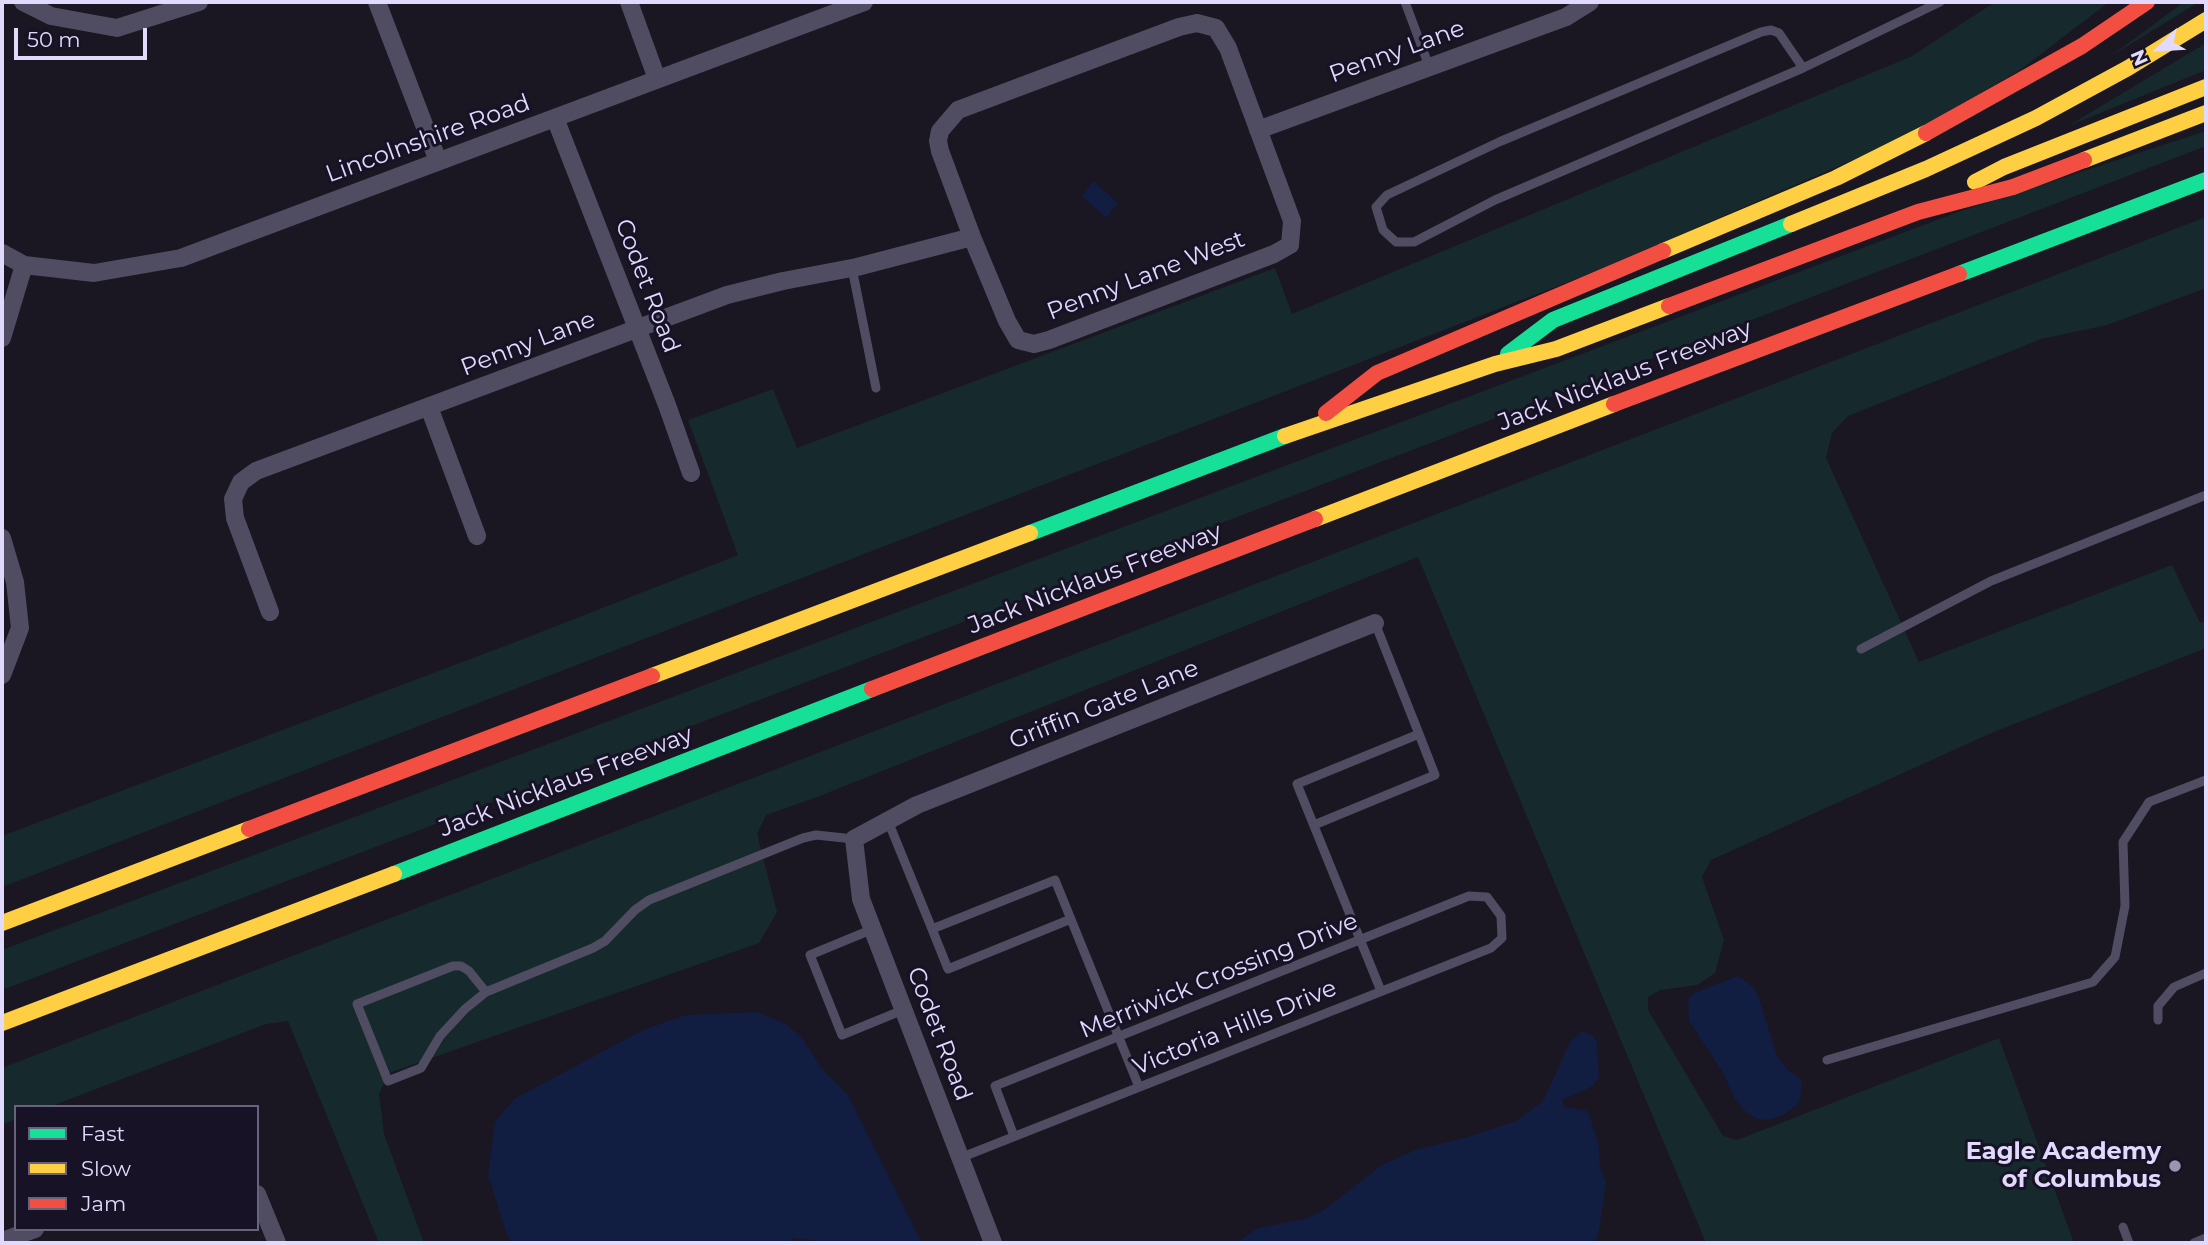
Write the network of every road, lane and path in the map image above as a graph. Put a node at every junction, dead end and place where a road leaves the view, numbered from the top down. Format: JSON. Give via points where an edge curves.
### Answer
{"nodes":[{"id":1,"x":23,"y":2,"type":"edge"},
{"id":2,"x":199,"y":2,"type":"edge"},
{"id":3,"x":377,"y":2,"type":"edge"},
{"id":4,"x":629,"y":2,"type":"edge"},
{"id":5,"x":864,"y":2,"type":"edge"},
{"id":6,"x":1405,"y":2,"type":"edge"},
{"id":7,"x":1590,"y":2,"type":"edge"},
{"id":8,"x":1940,"y":2,"type":"edge"},
{"id":9,"x":2147,"y":2,"type":"edge"},
{"id":10,"x":2206,"y":20,"type":"edge"},
{"id":11,"x":1429,"y":66,"type":"junction"},
{"id":12,"x":1803,"y":68,"type":"junction"},
{"id":13,"x":657,"y":79,"type":"junction"},
{"id":14,"x":2206,"y":87,"type":"edge"},
{"id":15,"x":2206,"y":113,"type":"edge"},
{"id":16,"x":555,"y":118,"type":"junction"},
{"id":17,"x":1258,"y":130,"type":"junction"},
{"id":18,"x":438,"y":161,"type":"junction"},
{"id":19,"x":2206,"y":180,"type":"edge"},
{"id":20,"x":1918,"y":212,"type":"junction"},
{"id":21,"x":972,"y":237,"type":"junction"},
{"id":22,"x":2,"y":253,"type":"edge"},
{"id":23,"x":24,"y":265,"type":"junction"},
{"id":24,"x":852,"y":268,"type":"junction"},
{"id":25,"x":637,"y":329,"type":"junction"},
{"id":26,"x":2,"y":338,"type":"edge"},
{"id":27,"x":1495,"y":364,"type":"junction"},
{"id":28,"x":876,"y":388,"type":"dead end"},
{"id":29,"x":429,"y":407,"type":"junction"},
{"id":30,"x":1309,"y":427,"type":"junction"},
{"id":31,"x":691,"y":473,"type":"dead end"},
{"id":32,"x":2206,"y":495,"type":"edge"},
{"id":33,"x":477,"y":536,"type":"dead end"},
{"id":34,"x":2,"y":538,"type":"edge"},
{"id":35,"x":270,"y":612,"type":"dead end"},
{"id":36,"x":1375,"y":623,"type":"joint"},
{"id":37,"x":1861,"y":649,"type":"dead end"},
{"id":38,"x":2,"y":675,"type":"edge"},
{"id":39,"x":1419,"y":734,"type":"junction"},
{"id":40,"x":2206,"y":780,"type":"edge"},
{"id":41,"x":888,"y":821,"type":"junction"},
{"id":42,"x":1314,"y":825,"type":"junction"},
{"id":43,"x":854,"y":839,"type":"junction"},
{"id":44,"x":1501,"y":916,"type":"joint"},
{"id":45,"x":1071,"y":919,"type":"junction"},
{"id":46,"x":2,"y":923,"type":"edge"},
{"id":47,"x":873,"y":929,"type":"junction"},
{"id":48,"x":932,"y":929,"type":"junction"},
{"id":49,"x":1360,"y":940,"type":"junction"},
{"id":50,"x":2206,"y":973,"type":"edge"},
{"id":51,"x":1381,"y":991,"type":"junction"},
{"id":52,"x":485,"y":992,"type":"junction"},
{"id":53,"x":903,"y":1010,"type":"junction"},
{"id":54,"x":2158,"y":1020,"type":"dead end"},
{"id":55,"x":2,"y":1023,"type":"edge"},
{"id":56,"x":1119,"y":1036,"type":"junction"},
{"id":57,"x":1827,"y":1060,"type":"dead end"},
{"id":58,"x":1139,"y":1087,"type":"junction"},
{"id":59,"x":1014,"y":1136,"type":"junction"},
{"id":60,"x":960,"y":1158,"type":"junction"},
{"id":61,"x":259,"y":1199,"type":"edge"},
{"id":62,"x":2123,"y":1227,"type":"dead end"},
{"id":63,"x":30,"y":1231,"type":"edge"},
{"id":64,"x":2206,"y":1238,"type":"edge"},
{"id":65,"x":2,"y":1241,"type":"edge"},
{"id":66,"x":276,"y":1243,"type":"edge"},
{"id":67,"x":993,"y":1243,"type":"edge"},
{"id":68,"x":2129,"y":1243,"type":"edge"},
{"id":69,"x":2194,"y":1243,"type":"edge"}],
"edges":[{"from":1,"to":2,"type":"street","via":[[51,16],[117,29]]},
{"from":3,"to":18,"type":"street"},
{"from":4,"to":13,"type":"street"},
{"from":5,"to":13,"type":"street","name":"Lincolnshire Road"},
{"from":6,"to":11,"type":"lane"},
{"from":7,"to":11,"type":"street","name":"Penny Lane","via":[[1566,17]]},
{"from":8,"to":12,"type":"lane"},
{"from":9,"to":30,"type":"highway","via":[[2082,46],[1910,142],[1836,178],[1377,373]]},
{"from":10,"to":27,"type":"highway","via":[[2088,91],[1986,142],[1553,320]]},
{"from":11,"to":17,"type":"street","name":"Penny Lane"},
{"from":12,"to":12,"type":"lane","via":[[1495,200],[1414,242],[1396,242],[1383,230],[1376,207],[1387,195],[1499,142],[1761,32],[1779,33]]},
{"from":13,"to":16,"type":"street","name":"Lincolnshire Road"},
{"from":14,"to":20,"type":"highway","via":[[2004,167]]},
{"from":15,"to":20,"type":"highway","name":"Jack Nicklaus Freeway","via":[[2013,187]]},
{"from":16,"to":18,"type":"street","name":"Lincolnshire Road"},
{"from":16,"to":25,"type":"street","name":"Codet Road"},
{"from":17,"to":21,"type":"street","via":[[1216,28],[1197,23],[1140,41],[958,110],[940,131],[938,141]]},
{"from":17,"to":21,"type":"street","name":"Penny Lane West","via":[[1292,222],[1290,245],[1049,340],[1034,344],[1018,340]]},
{"from":18,"to":23,"type":"street","name":"Lincolnshire Road","via":[[181,258],[93,273]]},
{"from":19,"to":55,"type":"highway","name":"Jack Nicklaus Freeway"},
{"from":20,"to":27,"type":"highway","name":"Jack Nicklaus Freeway","via":[[1556,349]]},
{"from":21,"to":24,"type":"street","name":"Penny Lane"},
{"from":22,"to":23,"type":"street","name":"Lincolnshire Road"},
{"from":23,"to":26,"type":"street"},
{"from":24,"to":25,"type":"street","name":"Penny Lane","via":[[727,296]]},
{"from":24,"to":28,"type":"lane"},
{"from":25,"to":29,"type":"street","name":"Penny Lane"},
{"from":25,"to":31,"type":"street","name":"Codet Road"},
{"from":27,"to":30,"type":"highway","name":"Jack Nicklaus Freeway"},
{"from":29,"to":33,"type":"street"},
{"from":29,"to":35,"type":"street","name":"Penny Lane","via":[[256,471],[241,482],[233,499],[235,518]]},
{"from":30,"to":46,"type":"highway","name":"Jack Nicklaus Freeway"},
{"from":32,"to":37,"type":"lane","via":[[1991,581]]},
{"from":34,"to":38,"type":"street","via":[[15,582],[19,628]]},
{"from":36,"to":39,"type":"lane"},
{"from":36,"to":41,"type":"street","name":"Griffin Gate Lane","via":[[917,805]]},
{"from":39,"to":42,"type":"lane","via":[[1435,775]]},
{"from":39,"to":42,"type":"lane","via":[[1297,784]]},
{"from":40,"to":57,"type":"lane","via":[[2149,802],[2123,842],[2124,906],[2115,957],[2093,982]]},
{"from":41,"to":43,"type":"street","name":"Griffin Gate Lane"},
{"from":41,"to":48,"type":"lane"},
{"from":42,"to":49,"type":"lane"},
{"from":43,"to":47,"type":"street","name":"Codet Road","via":[[862,899]]},
{"from":43,"to":52,"type":"lane","via":[[803,838],[649,900],[593,948]]},
{"from":44,"to":49,"type":"lane","name":"Merriwick Crossing Drive","via":[[1486,897],[1469,897]]},
{"from":44,"to":51,"type":"lane","name":"Victoria Hills Drive","via":[[1502,938],[1491,948]]},
{"from":45,"to":48,"type":"lane","via":[[1055,880]]},
{"from":45,"to":48,"type":"lane","via":[[948,969]]},
{"from":45,"to":56,"type":"lane"},
{"from":47,"to":53,"type":"street","name":"Codet Road"},
{"from":47,"to":53,"type":"lane","via":[[810,954],[842,1035]]},
{"from":49,"to":51,"type":"lane"},
{"from":49,"to":56,"type":"lane","name":"Merriwick Crossing Drive"},
{"from":50,"to":54,"type":"lane","via":[[2174,987],[2158,1006]]},
{"from":51,"to":58,"type":"lane","name":"Victoria Hills Drive"},
{"from":52,"to":52,"type":"lane","via":[[440,1036],[421,1068],[387,1081],[357,1004],[453,966],[469,971]]},
{"from":53,"to":60,"type":"street","name":"Codet Road"},
{"from":56,"to":58,"type":"lane"},
{"from":56,"to":59,"type":"lane","name":"Merriwick Crossing Drive","via":[[995,1086]]},
{"from":58,"to":59,"type":"lane","name":"Victoria Hills Drive"},
{"from":59,"to":60,"type":"lane","name":"Victoria Hills Drive"},
{"from":60,"to":67,"type":"street","name":"Codet Road"},
{"from":61,"to":66,"type":"street"},
{"from":62,"to":68,"type":"lane"},
{"from":63,"to":65,"type":"street"},
{"from":64,"to":69,"type":"lane"}]}
